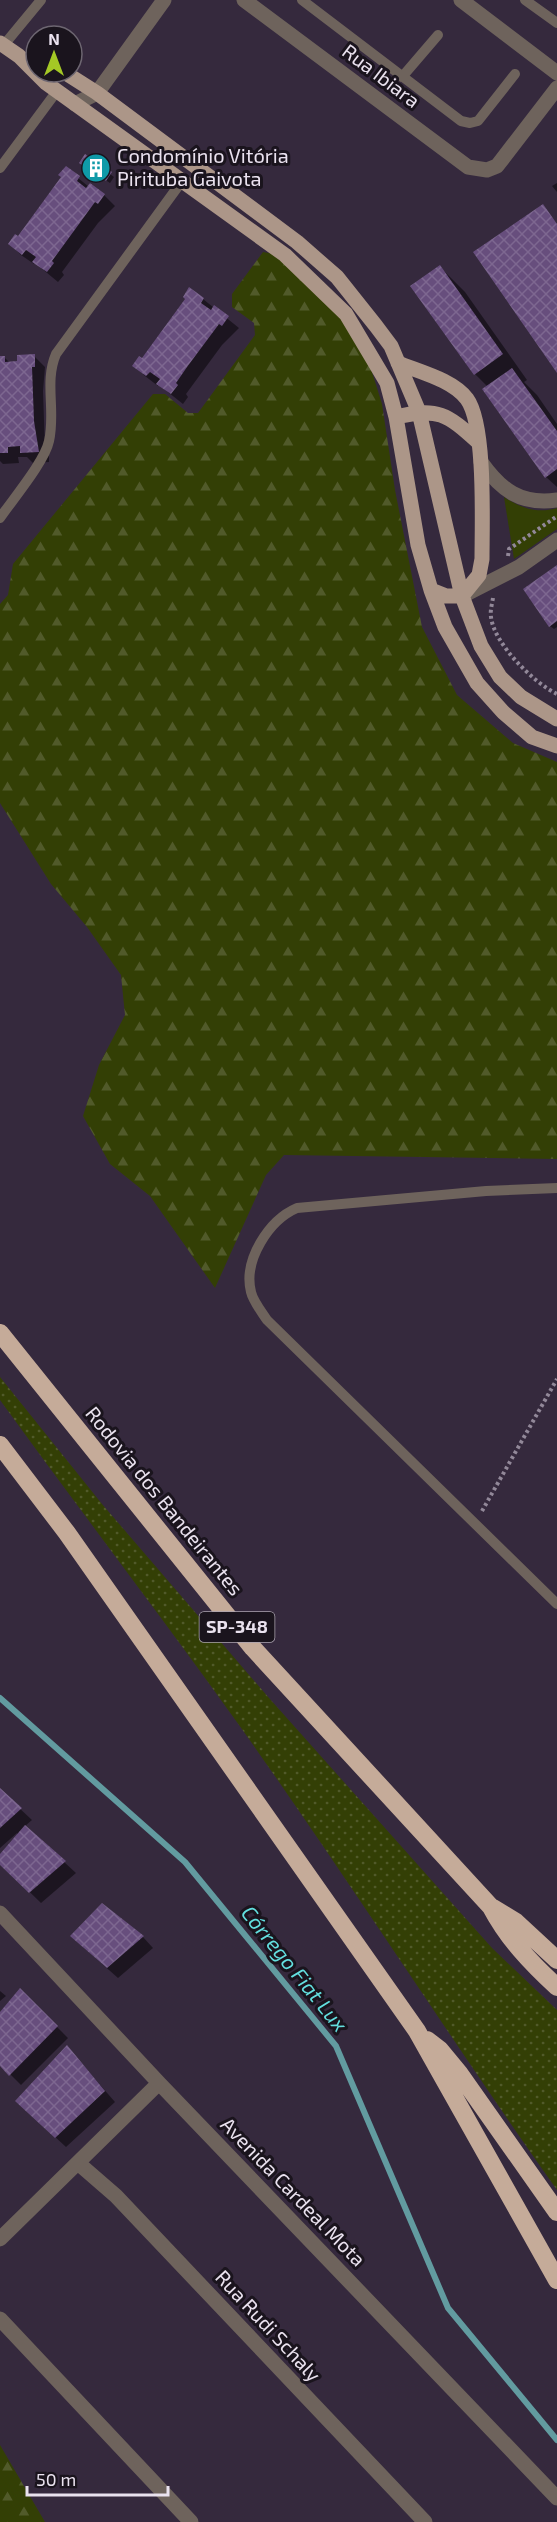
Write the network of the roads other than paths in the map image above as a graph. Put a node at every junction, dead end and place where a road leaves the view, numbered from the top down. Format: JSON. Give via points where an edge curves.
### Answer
{"nodes":[{"id":1,"x":41,"y":0,"type":"edge"},
{"id":2,"x":164,"y":0,"type":"edge"},
{"id":3,"x":244,"y":0,"type":"edge"},
{"id":4,"x":302,"y":0,"type":"edge"},
{"id":5,"x":461,"y":0,"type":"edge"},
{"id":6,"x":525,"y":0,"type":"edge"},
{"id":7,"x":557,"y":23,"type":"edge"},
{"id":8,"x":438,"y":35,"type":"dead end"},
{"id":9,"x":2,"y":44,"type":"edge"},
{"id":10,"x":19,"y":56,"type":"junction"},
{"id":11,"x":24,"y":58,"type":"edge"},
{"id":12,"x":557,"y":73,"type":"edge"},
{"id":13,"x":515,"y":74,"type":"dead end"},
{"id":14,"x":402,"y":77,"type":"junction"},
{"id":15,"x":83,"y":84,"type":"edge"},
{"id":16,"x":557,"y":88,"type":"edge"},
{"id":17,"x":57,"y":91,"type":"junction"},
{"id":18,"x":97,"y":93,"type":"junction"},
{"id":19,"x":75,"y":104,"type":"junction"},
{"id":20,"x":96,"y":117,"type":"junction"},
{"id":21,"x":0,"y":168,"type":"edge"},
{"id":22,"x":182,"y":181,"type":"junction"},
{"id":23,"x":398,"y":363,"type":"junction"},
{"id":24,"x":420,"y":411,"type":"junction"},
{"id":25,"x":396,"y":417,"type":"junction"},
{"id":26,"x":478,"y":442,"type":"junction"},
{"id":27,"x":481,"y":462,"type":"junction"},
{"id":28,"x":557,"y":500,"type":"edge"},
{"id":29,"x":0,"y":518,"type":"edge"},
{"id":30,"x":557,"y":540,"type":"edge"},
{"id":31,"x":431,"y":590,"type":"junction"},
{"id":32,"x":462,"y":596,"type":"junction"},
{"id":33,"x":557,"y":719,"type":"edge"},
{"id":34,"x":557,"y":747,"type":"edge"},
{"id":35,"x":557,"y":1188,"type":"edge"},
{"id":36,"x":0,"y":1333,"type":"edge"},
{"id":37,"x":0,"y":1445,"type":"edge"},
{"id":38,"x":557,"y":1604,"type":"edge"},
{"id":39,"x":491,"y":1907,"type":"junction"},
{"id":40,"x":0,"y":1913,"type":"edge"},
{"id":41,"x":557,"y":1960,"type":"edge"},
{"id":42,"x":557,"y":1987,"type":"edge"},
{"id":43,"x":417,"y":2031,"type":"junction"},
{"id":44,"x":159,"y":2083,"type":"junction"},
{"id":45,"x":78,"y":2163,"type":"junction"},
{"id":46,"x":557,"y":2212,"type":"edge"},
{"id":47,"x":0,"y":2239,"type":"edge"},
{"id":48,"x":556,"y":2278,"type":"edge"},
{"id":49,"x":0,"y":2319,"type":"edge"},
{"id":50,"x":557,"y":2498,"type":"edge"},
{"id":51,"x":191,"y":2522,"type":"edge"},
{"id":52,"x":425,"y":2522,"type":"edge"}],
"edges":[{"from":1,"to":9,"type":"lane"},
{"from":2,"to":18,"type":"street"},
{"from":3,"to":16,"type":"street","name":"Rua Ibiara","via":[[468,167],[487,170],[497,166]]},
{"from":4,"to":14,"type":"lane"},
{"from":5,"to":12,"type":"street"},
{"from":6,"to":7,"type":"lane"},
{"from":8,"to":14,"type":"lane"},
{"from":9,"to":10,"type":"main road"},
{"from":10,"to":11,"type":"main road"},
{"from":10,"to":17,"type":"main road"},
{"from":13,"to":14,"type":"lane","via":[[485,114],[470,123],[461,121]]},
{"from":15,"to":18,"type":"main road"},
{"from":17,"to":19,"type":"main road"},
{"from":17,"to":21,"type":"lane"},
{"from":18,"to":19,"type":"street"},
{"from":18,"to":20,"type":"street"},
{"from":18,"to":23,"type":"main road","via":[[297,242],[337,277],[391,346]]},
{"from":19,"to":20,"type":"main road"},
{"from":20,"to":22,"type":"main road"},
{"from":22,"to":25,"type":"main road","via":[[285,255],[346,314],[387,383]]},
{"from":22,"to":29,"type":"lane","via":[[56,354],[51,366],[51,428],[46,451]]},
{"from":23,"to":24,"type":"main road"},
{"from":23,"to":26,"type":"main road","via":[[462,394],[476,420]]},
{"from":24,"to":25,"type":"main road"},
{"from":24,"to":26,"type":"main road","via":[[455,421]]},
{"from":24,"to":32,"type":"main road"},
{"from":25,"to":31,"type":"main road","via":[[418,545]]},
{"from":26,"to":27,"type":"main road"},
{"from":27,"to":28,"type":"street","via":[[496,483],[510,493],[532,500]]},
{"from":27,"to":32,"type":"main road","via":[[482,559],[479,575]]},
{"from":30,"to":32,"type":"street","via":[[519,567]]},
{"from":31,"to":32,"type":"main road","via":[[446,596]]},
{"from":31,"to":34,"type":"main road","via":[[445,627],[477,683],[532,737]]},
{"from":32,"to":33,"type":"main road","via":[[481,646],[500,677],[521,697]]},
{"from":35,"to":38,"type":"lane","via":[[297,1208],[272,1225],[252,1261],[249,1281],[251,1294],[267,1320]]},
{"from":36,"to":39,"type":"highway","name":"Rodovia dos Bandeirantes","number":"SP-348","via":[[253,1648]]},
{"from":37,"to":43,"type":"highway","via":[[67,1533]]},
{"from":39,"to":41,"type":"highway","via":[[516,1922]]},
{"from":39,"to":42,"type":"highway","via":[[525,1957]]},
{"from":40,"to":44,"type":"street","name":"Avenida Cardeal Mota"},
{"from":43,"to":46,"type":"highway","via":[[459,2073]]},
{"from":43,"to":48,"type":"highway"},
{"from":44,"to":45,"type":"street"},
{"from":44,"to":50,"type":"street","name":"Avenida Cardeal Mota"},
{"from":45,"to":47,"type":"street"},
{"from":45,"to":52,"type":"street","name":"Rua Rudi Schaly","via":[[116,2196]]},
{"from":49,"to":51,"type":"street"}]}
